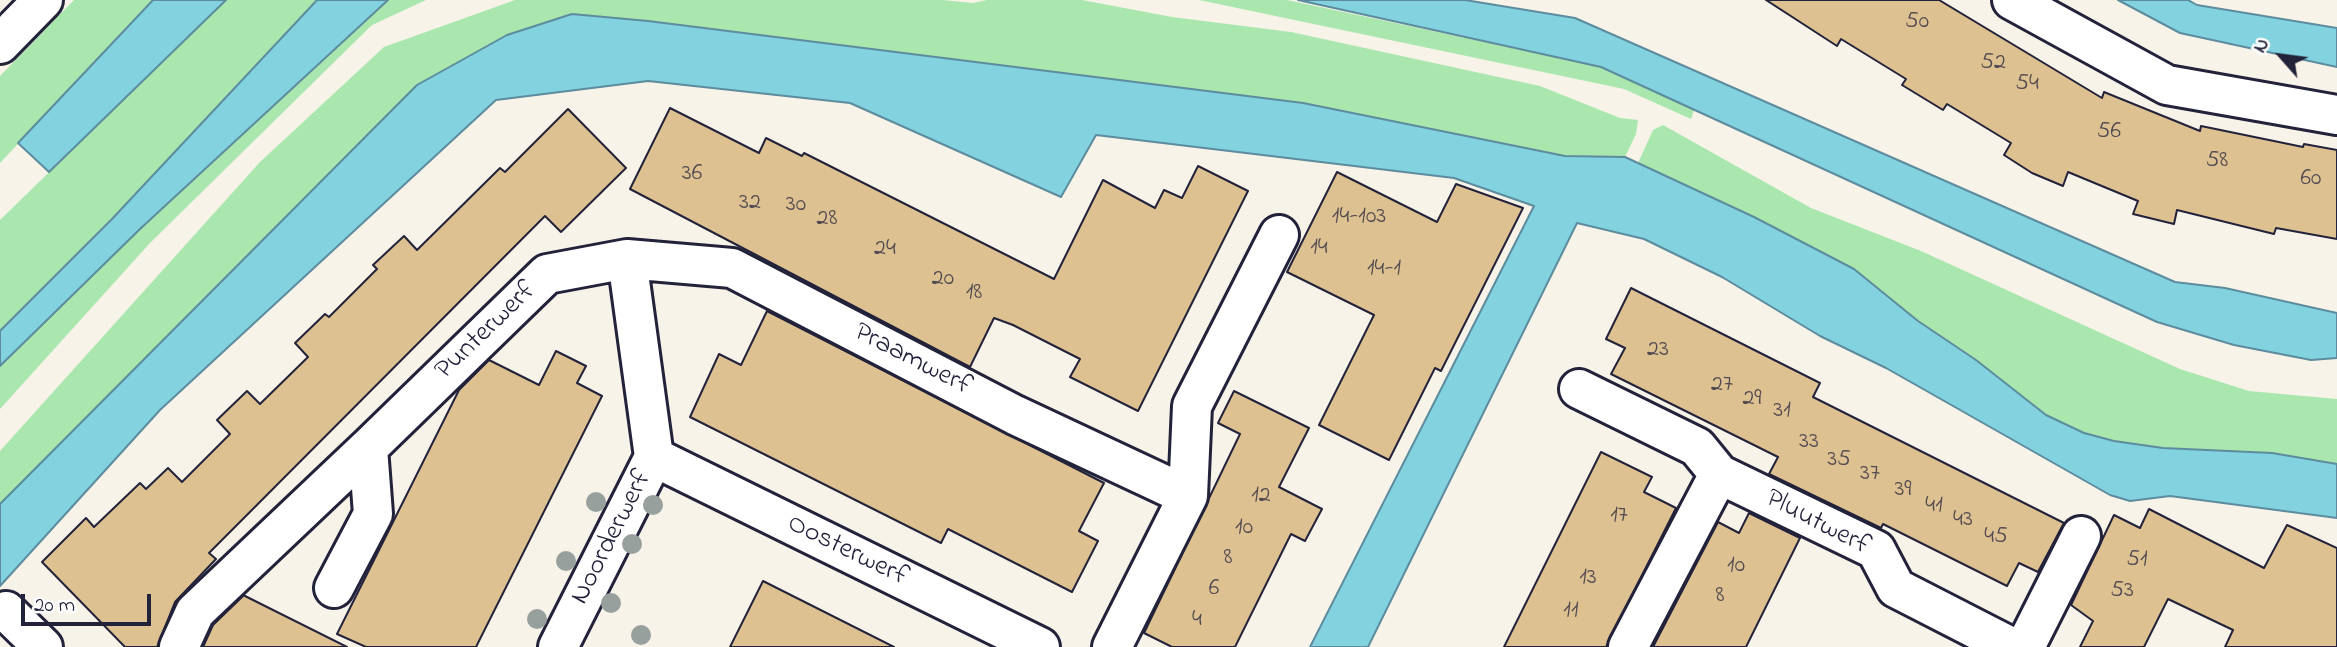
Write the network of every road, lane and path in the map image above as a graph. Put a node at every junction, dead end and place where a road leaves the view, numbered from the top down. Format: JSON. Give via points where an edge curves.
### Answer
{"nodes":[{"id":1,"x":43,"y":0,"type":"edge"},
{"id":2,"x":2012,"y":0,"type":"edge"},
{"id":3,"x":0,"y":44,"type":"edge"},
{"id":4,"x":2337,"y":115,"type":"edge"},
{"id":5,"x":1279,"y":235,"type":"dead end"},
{"id":6,"x":627,"y":259,"type":"junction"},
{"id":7,"x":1579,"y":388,"type":"dead end"},
{"id":8,"x":368,"y":448,"type":"junction"},
{"id":9,"x":654,"y":457,"type":"junction"},
{"id":10,"x":1719,"y":474,"type":"junction"},
{"id":11,"x":1188,"y":496,"type":"junction"},
{"id":12,"x":2081,"y":536,"type":"dead end"},
{"id":13,"x":334,"y":588,"type":"dead end"},
{"id":14,"x":6,"y":611,"type":"dead end"},
{"id":15,"x":43,"y":647,"type":"edge"},
{"id":16,"x":178,"y":647,"type":"edge"},
{"id":17,"x":558,"y":647,"type":"edge"},
{"id":18,"x":1040,"y":647,"type":"edge"},
{"id":19,"x":1112,"y":647,"type":"edge"},
{"id":20,"x":1628,"y":647,"type":"edge"},
{"id":21,"x":2011,"y":647,"type":"edge"},
{"id":22,"x":2025,"y":647,"type":"edge"}],
"edges":[{"from":1,"to":3,"type":"street"},
{"from":2,"to":4,"type":"street","via":[[2167,85]]},
{"from":5,"to":11,"type":"street","via":[[1192,406]]},
{"from":6,"to":8,"type":"street","name":"Punterwerf","via":[[547,274]]},
{"from":6,"to":9,"type":"street","name":"Noorderwerf"},
{"from":6,"to":11,"type":"street","name":"Praamwerf","via":[[732,268],[1015,415]]},
{"from":7,"to":10,"type":"street","name":"Pluutwerf","via":[[1697,447]]},
{"from":8,"to":13,"type":"street","via":[[373,514]]},
{"from":8,"to":16,"type":"street","name":"Punterwerf","via":[[195,612]]},
{"from":9,"to":17,"type":"street","name":"Noorderwerf"},
{"from":9,"to":18,"type":"street","name":"Oosterwerf"},
{"from":10,"to":20,"type":"street"},
{"from":10,"to":21,"type":"street","name":"Pluutwerf","via":[[1876,550],[1896,588]]},
{"from":11,"to":19,"type":"street"},
{"from":12,"to":22,"type":"street"},
{"from":14,"to":15,"type":"street"}]}
